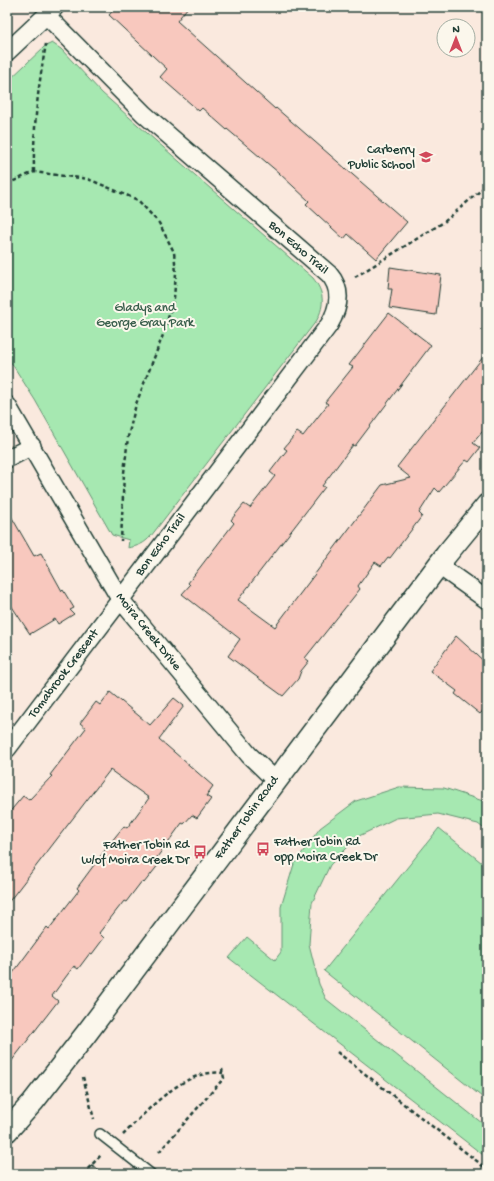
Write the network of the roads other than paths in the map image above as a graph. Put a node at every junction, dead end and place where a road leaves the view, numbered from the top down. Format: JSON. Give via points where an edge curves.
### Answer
{"nodes":[{"id":1,"x":50,"y":11,"type":"edge"},
{"id":2,"x":7,"y":52,"type":"edge"},
{"id":3,"x":7,"y":405,"type":"edge"},
{"id":4,"x":32,"y":446,"type":"junction"},
{"id":5,"x":7,"y":459,"type":"edge"},
{"id":6,"x":487,"y":505,"type":"edge"},
{"id":7,"x":438,"y":565,"type":"junction"},
{"id":8,"x":120,"y":599,"type":"junction"},
{"id":9,"x":487,"y":600,"type":"edge"},
{"id":10,"x":7,"y":749,"type":"edge"},
{"id":11,"x":275,"y":780,"type":"junction"},
{"id":12,"x":7,"y":1130,"type":"edge"},
{"id":13,"x":100,"y":1134,"type":"dead end"},
{"id":14,"x":151,"y":1174,"type":"edge"}],
"edges":[{"from":1,"to":2,"type":"street"},
{"from":1,"to":8,"type":"street","name":"Bon Echo Trail","via":[[144,114],[329,274],[336,283],[338,292],[335,315],[329,325]]},
{"from":3,"to":4,"type":"street","name":"Moira Creek Drive"},
{"from":4,"to":5,"type":"street"},
{"from":4,"to":8,"type":"street","name":"Moira Creek Drive"},
{"from":6,"to":7,"type":"street","name":"Father Tobin Road"},
{"from":7,"to":9,"type":"street"},
{"from":7,"to":11,"type":"street","name":"Father Tobin Road"},
{"from":8,"to":10,"type":"street","name":"Tomabrook Crescent"},
{"from":8,"to":11,"type":"street","name":"Moira Creek Drive","via":[[249,755]]},
{"from":11,"to":12,"type":"street","name":"Father Tobin Road","via":[[86,1034],[33,1102]]},
{"from":13,"to":14,"type":"lane"}]}
